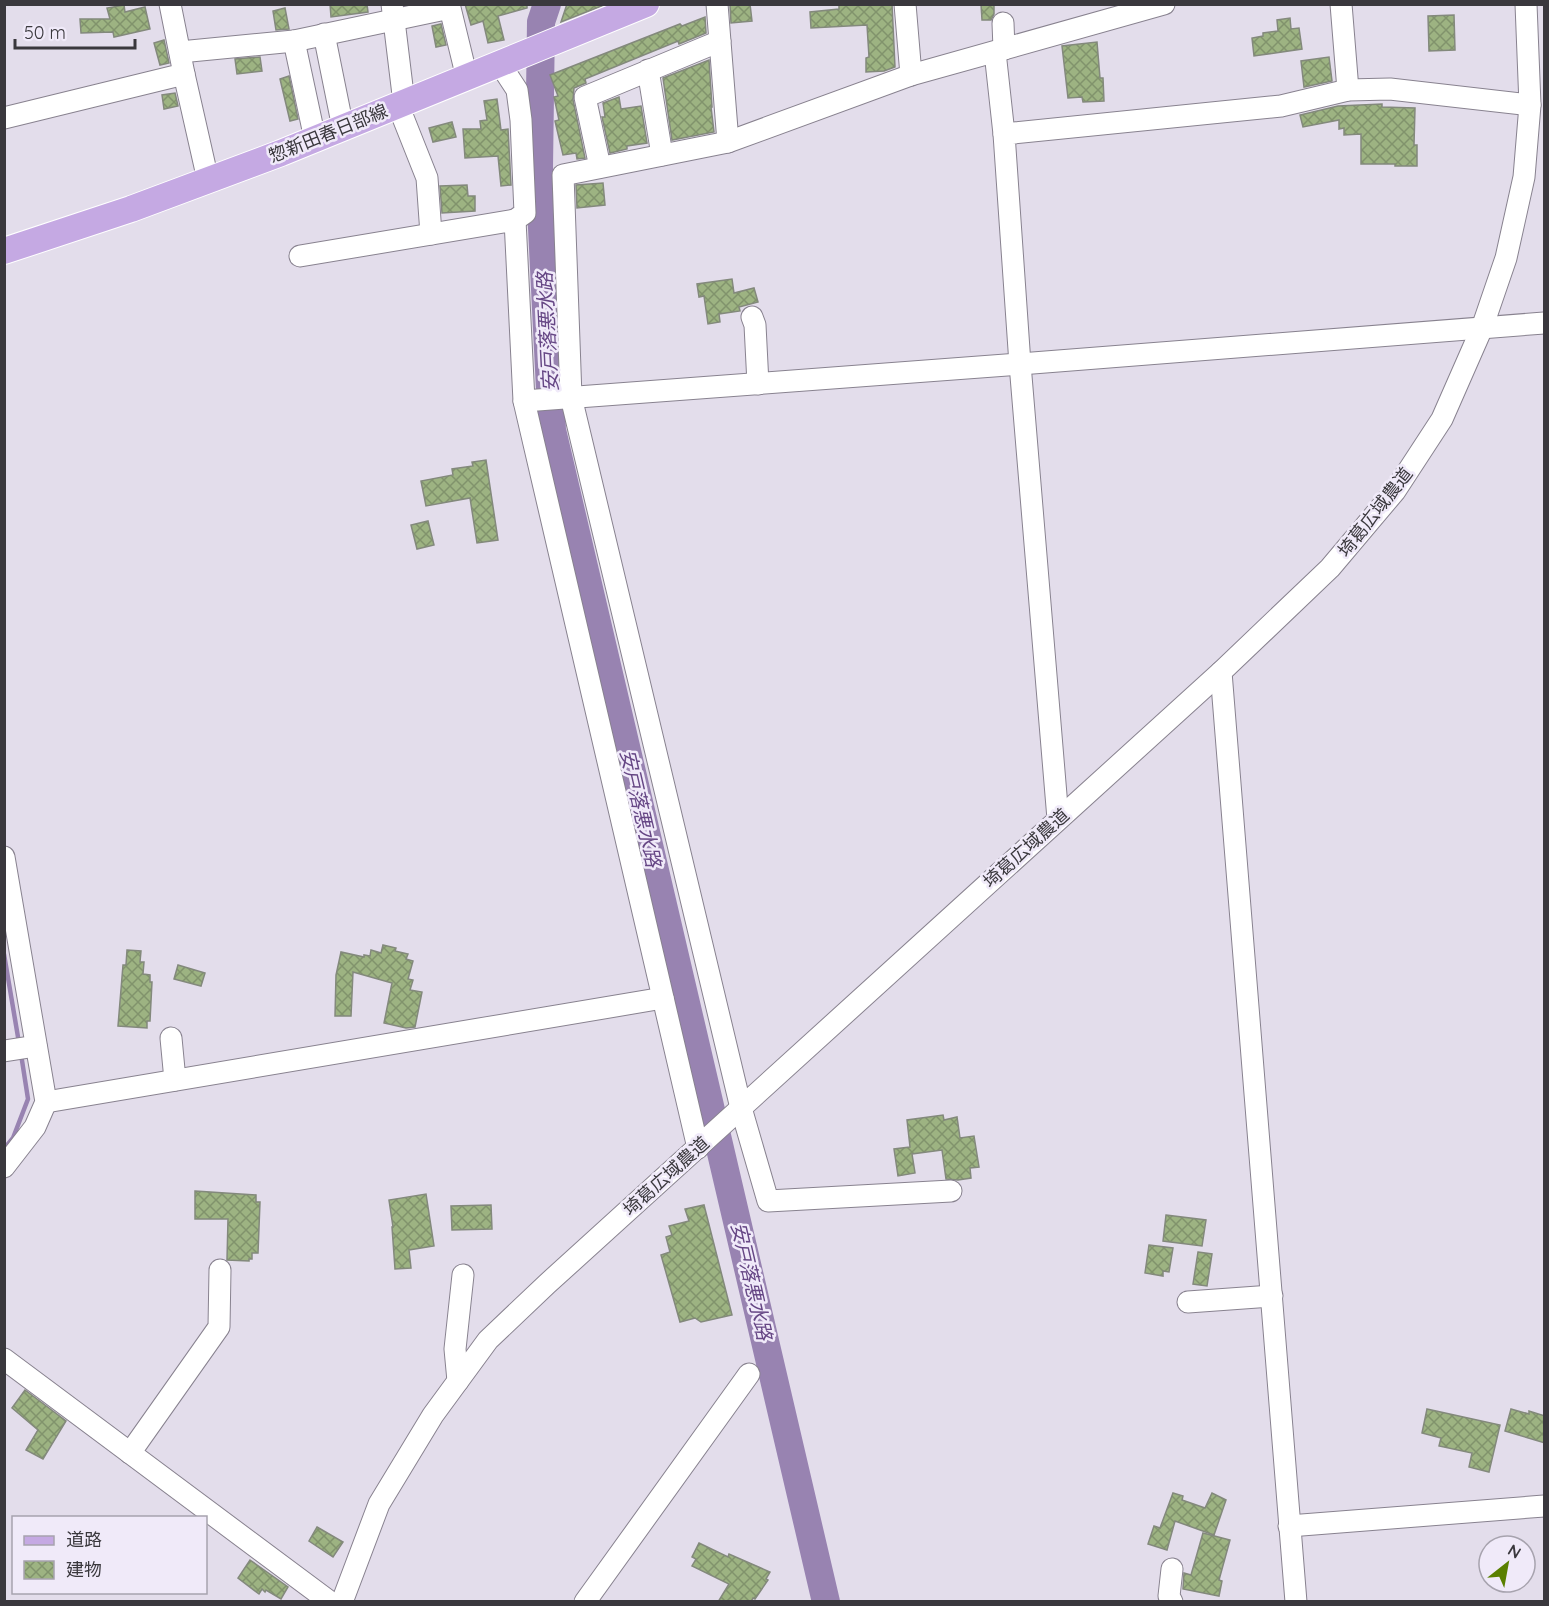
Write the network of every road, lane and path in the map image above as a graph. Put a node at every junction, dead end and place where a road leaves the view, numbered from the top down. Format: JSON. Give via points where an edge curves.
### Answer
{"nodes":[{"id":1,"x":170,"y":4,"type":"edge"},
{"id":2,"x":646,"y":4,"type":"edge"},
{"id":3,"x":717,"y":4,"type":"edge"},
{"id":4,"x":905,"y":4,"type":"edge"},
{"id":5,"x":1164,"y":4,"type":"edge"},
{"id":6,"x":1341,"y":4,"type":"edge"},
{"id":7,"x":1526,"y":4,"type":"edge"},
{"id":8,"x":1126,"y":10,"type":"edge"},
{"id":9,"x":393,"y":12,"type":"edge"},
{"id":10,"x":1096,"y":14,"type":"edge"},
{"id":11,"x":1003,"y":23,"type":"dead end"},
{"id":12,"x":324,"y":34,"type":"junction"},
{"id":13,"x":294,"y":40,"type":"junction"},
{"id":14,"x":720,"y":41,"type":"junction"},
{"id":15,"x":1000,"y":50,"type":"junction"},
{"id":16,"x":180,"y":52,"type":"junction"},
{"id":17,"x":500,"y":64,"type":"junction"},
{"id":18,"x":648,"y":70,"type":"junction"},
{"id":19,"x":184,"y":74,"type":"junction"},
{"id":20,"x":911,"y":75,"type":"junction"},
{"id":21,"x":466,"y":78,"type":"junction"},
{"id":22,"x":1348,"y":90,"type":"junction"},
{"id":23,"x":401,"y":104,"type":"junction"},
{"id":24,"x":1530,"y":105,"type":"junction"},
{"id":25,"x":4,"y":118,"type":"edge"},
{"id":26,"x":343,"y":128,"type":"junction"},
{"id":27,"x":1004,"y":134,"type":"junction"},
{"id":28,"x":315,"y":139,"type":"junction"},
{"id":29,"x":728,"y":142,"type":"junction"},
{"id":30,"x":662,"y":155,"type":"junction"},
{"id":31,"x":600,"y":167,"type":"junction"},
{"id":32,"x":208,"y":180,"type":"junction"},
{"id":33,"x":515,"y":220,"type":"junction"},
{"id":34,"x":432,"y":234,"type":"junction"},
{"id":35,"x":4,"y":251,"type":"edge"},
{"id":36,"x":300,"y":255,"type":"dead end"},
{"id":37,"x":752,"y":317,"type":"dead end"},
{"id":38,"x":1545,"y":322,"type":"edge"},
{"id":39,"x":1482,"y":328,"type":"junction"},
{"id":40,"x":1020,"y":364,"type":"junction"},
{"id":41,"x":758,"y":384,"type":"junction"},
{"id":42,"x":571,"y":397,"type":"junction"},
{"id":43,"x":524,"y":401,"type":"junction"},
{"id":44,"x":1221,"y":672,"type":"junction"},
{"id":45,"x":1058,"y":819,"type":"junction"},
{"id":46,"x":4,"y":857,"type":"edge"},
{"id":47,"x":663,"y":998,"type":"junction"},
{"id":48,"x":171,"y":1038,"type":"dead end"},
{"id":49,"x":36,"y":1046,"type":"junction"},
{"id":50,"x":4,"y":1051,"type":"edge"},
{"id":51,"x":175,"y":1080,"type":"junction"},
{"id":52,"x":46,"y":1102,"type":"junction"},
{"id":53,"x":738,"y":1111,"type":"junction"},
{"id":54,"x":701,"y":1145,"type":"junction"},
{"id":55,"x":4,"y":1167,"type":"edge"},
{"id":56,"x":951,"y":1191,"type":"dead end"},
{"id":57,"x":220,"y":1270,"type":"dead end"},
{"id":58,"x":463,"y":1275,"type":"dead end"},
{"id":59,"x":1272,"y":1296,"type":"junction"},
{"id":60,"x":1188,"y":1302,"type":"dead end"},
{"id":61,"x":4,"y":1359,"type":"edge"},
{"id":62,"x":749,"y":1374,"type":"dead end"},
{"id":63,"x":458,"y":1381,"type":"junction"},
{"id":64,"x":130,"y":1453,"type":"junction"},
{"id":65,"x":1545,"y":1506,"type":"edge"},
{"id":66,"x":1289,"y":1526,"type":"junction"},
{"id":67,"x":1172,"y":1569,"type":"dead end"},
{"id":68,"x":330,"y":1602,"type":"edge"},
{"id":69,"x":342,"y":1602,"type":"edge"},
{"id":70,"x":585,"y":1602,"type":"edge"},
{"id":71,"x":1172,"y":1602,"type":"edge"},
{"id":72,"x":1296,"y":1602,"type":"edge"}],
"edges":[{"from":1,"to":16,"type":"street"},
{"from":2,"to":17,"type":"main road","name":"惣新田春日部線"},
{"from":3,"to":14,"type":"street"},
{"from":4,"to":20,"type":"street"},
{"from":5,"to":8,"type":"street"},
{"from":6,"to":22,"type":"street"},
{"from":7,"to":24,"type":"street","name":"埼葛広域農道"},
{"from":8,"to":10,"type":"street"},
{"from":9,"to":12,"type":"street"},
{"from":9,"to":21,"type":"street","via":[[450,8]]},
{"from":9,"to":23,"type":"street"},
{"from":10,"to":15,"type":"street"},
{"from":11,"to":15,"type":"street"},
{"from":12,"to":13,"type":"street"},
{"from":12,"to":26,"type":"street"},
{"from":13,"to":16,"type":"street"},
{"from":13,"to":28,"type":"street"},
{"from":14,"to":18,"type":"street"},
{"from":14,"to":29,"type":"street"},
{"from":15,"to":20,"type":"street"},
{"from":15,"to":27,"type":"street"},
{"from":16,"to":19,"type":"street"},
{"from":17,"to":21,"type":"main road","name":"惣新田春日部線"},
{"from":17,"to":33,"type":"street","via":[[517,90],[521,120],[525,213]]},
{"from":18,"to":30,"type":"street"},
{"from":18,"to":31,"type":"street","via":[[585,97]]},
{"from":19,"to":25,"type":"street"},
{"from":19,"to":32,"type":"street"},
{"from":20,"to":29,"type":"street"},
{"from":21,"to":23,"type":"main road","name":"惣新田春日部線"},
{"from":22,"to":24,"type":"street","via":[[1390,89]]},
{"from":22,"to":27,"type":"street","via":[[1281,106]]},
{"from":23,"to":26,"type":"main road","name":"惣新田春日部線"},
{"from":23,"to":34,"type":"street","via":[[427,178]]},
{"from":24,"to":39,"type":"street","name":"埼葛広域農道","via":[[1524,177],[1506,258]]},
{"from":26,"to":28,"type":"main road","name":"惣新田春日部線"},
{"from":27,"to":40,"type":"street"},
{"from":28,"to":32,"type":"main road","name":"惣新田春日部線"},
{"from":29,"to":30,"type":"street"},
{"from":30,"to":31,"type":"street"},
{"from":31,"to":42,"type":"street","via":[[563,175]]},
{"from":32,"to":35,"type":"main road","name":"惣新田春日部線"},
{"from":33,"to":34,"type":"street"},
{"from":33,"to":43,"type":"street"},
{"from":34,"to":36,"type":"street"},
{"from":37,"to":41,"type":"street"},
{"from":38,"to":39,"type":"street"},
{"from":39,"to":40,"type":"street"},
{"from":39,"to":44,"type":"street","name":"埼葛広域農道","via":[[1442,419],[1395,491],[1330,568]]},
{"from":40,"to":41,"type":"street"},
{"from":40,"to":45,"type":"street"},
{"from":41,"to":42,"type":"street"},
{"from":42,"to":43,"type":"street"},
{"from":42,"to":53,"type":"street"},
{"from":43,"to":47,"type":"street"},
{"from":44,"to":45,"type":"street","name":"埼葛広域農道"},
{"from":44,"to":59,"type":"street"},
{"from":45,"to":53,"type":"street","name":"埼葛広域農道"},
{"from":46,"to":49,"type":"street"},
{"from":47,"to":51,"type":"street"},
{"from":47,"to":54,"type":"street"},
{"from":48,"to":51,"type":"street"},
{"from":49,"to":50,"type":"street"},
{"from":49,"to":52,"type":"street"},
{"from":51,"to":52,"type":"street"},
{"from":52,"to":55,"type":"street","via":[[35,1127]]},
{"from":53,"to":54,"type":"street","name":"埼葛広域農道"},
{"from":53,"to":56,"type":"street","via":[[768,1201]]},
{"from":54,"to":63,"type":"street","name":"埼葛広域農道","via":[[488,1340]]},
{"from":57,"to":64,"type":"street","via":[[219,1327]]},
{"from":58,"to":63,"type":"street","via":[[455,1349]]},
{"from":59,"to":60,"type":"street"},
{"from":59,"to":66,"type":"street"},
{"from":61,"to":64,"type":"street"},
{"from":62,"to":70,"type":"street"},
{"from":63,"to":69,"type":"street","name":"埼葛広域農道","via":[[379,1504]]},
{"from":64,"to":68,"type":"street"},
{"from":65,"to":66,"type":"street"},
{"from":66,"to":72,"type":"street"},
{"from":67,"to":71,"type":"street"}]}
